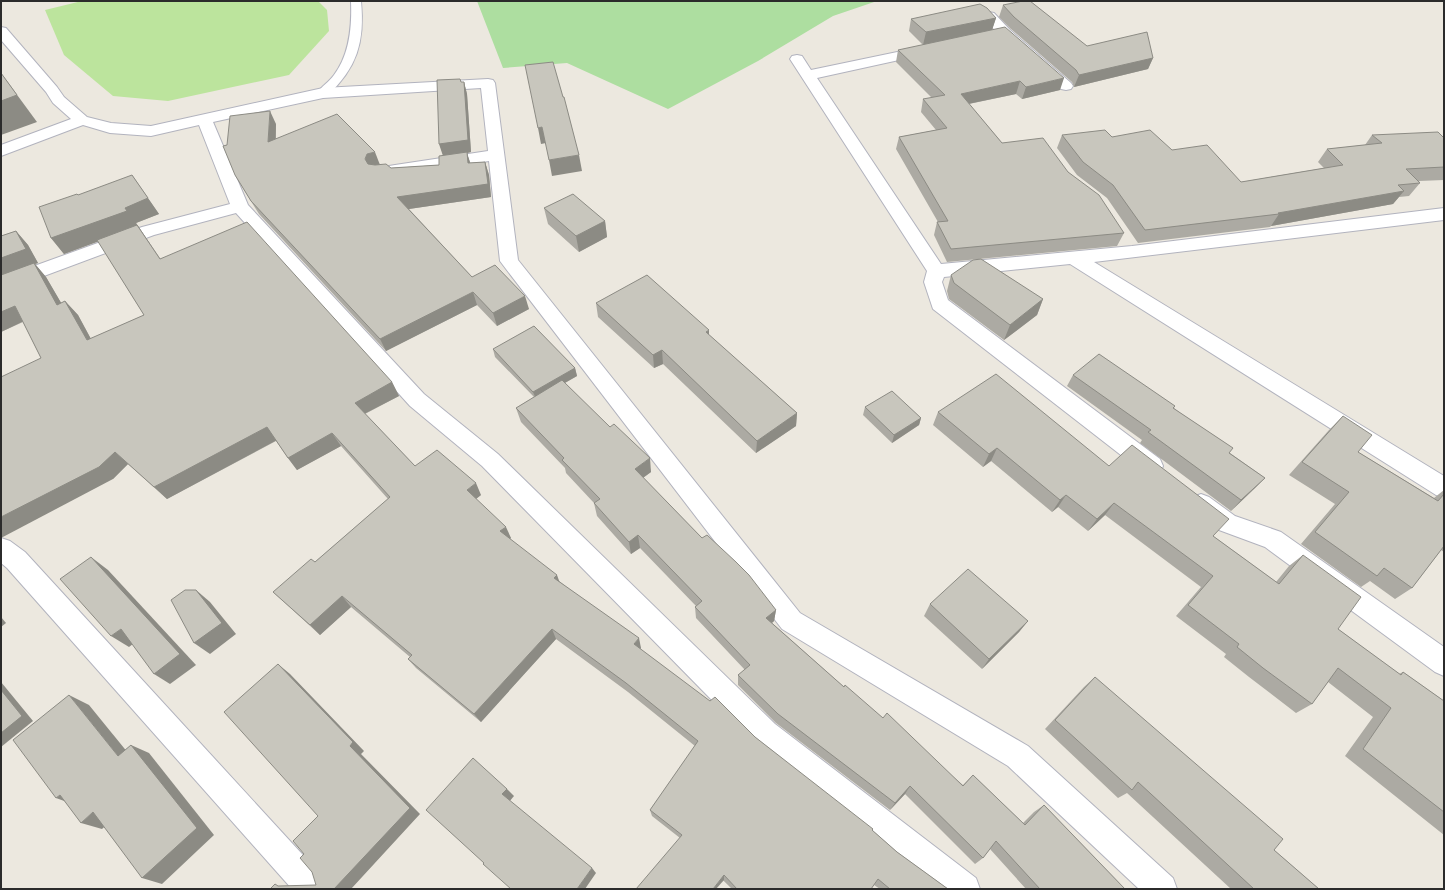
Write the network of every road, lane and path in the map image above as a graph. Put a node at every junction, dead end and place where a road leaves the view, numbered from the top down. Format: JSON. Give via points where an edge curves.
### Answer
{"nodes":[{"id":1,"x":356,"y":1,"type":"edge"},
{"id":2,"x":989,"y":16,"type":"edge"},
{"id":3,"x":1,"y":31,"type":"edge"},
{"id":4,"x":1005,"y":33,"type":"junction"},
{"id":5,"x":990,"y":36,"type":"edge"},
{"id":6,"x":937,"y":48,"type":"edge"},
{"id":7,"x":797,"y":59,"type":"dead end"},
{"id":8,"x":808,"y":75,"type":"junction"},
{"id":9,"x":1066,"y":86,"type":"dead end"},
{"id":10,"x":323,"y":93,"type":"junction"},
{"id":11,"x":204,"y":119,"type":"junction"},
{"id":12,"x":82,"y":120,"type":"junction"},
{"id":13,"x":1,"y":151,"type":"edge"},
{"id":14,"x":497,"y":155,"type":"junction"},
{"id":15,"x":380,"y":172,"type":"edge"},
{"id":16,"x":240,"y":207,"type":"junction"},
{"id":17,"x":1444,"y":214,"type":"edge"},
{"id":18,"x":1074,"y":258,"type":"junction"},
{"id":19,"x":936,"y":271,"type":"junction"},
{"id":20,"x":1,"y":285,"type":"edge"},
{"id":21,"x":1444,"y":488,"type":"edge"},
{"id":22,"x":1,"y":549,"type":"edge"},
{"id":23,"x":1444,"y":663,"type":"edge"},
{"id":24,"x":313,"y":889,"type":"edge"},
{"id":25,"x":964,"y":889,"type":"edge"},
{"id":26,"x":1162,"y":889,"type":"edge"}],
"edges":[{"from":1,"to":10,"type":"lane","via":[[357,28],[348,60],[337,80]]},
{"from":2,"to":4,"type":"street"},
{"from":3,"to":12,"type":"street","via":[[58,100]]},
{"from":4,"to":5,"type":"street"},
{"from":4,"to":9,"type":"street"},
{"from":6,"to":8,"type":"street"},
{"from":7,"to":8,"type":"street"},
{"from":8,"to":19,"type":"street"},
{"from":10,"to":11,"type":"street"},
{"from":10,"to":14,"type":"street","via":[[488,83]]},
{"from":11,"to":12,"type":"street","via":[[151,131],[110,128]]},
{"from":11,"to":16,"type":"street"},
{"from":12,"to":13,"type":"street"},
{"from":14,"to":15,"type":"street"},
{"from":14,"to":26,"type":"street","via":[[509,261],[791,621],[1018,756]]},
{"from":16,"to":20,"type":"street","via":[[148,231]]},
{"from":16,"to":25,"type":"street","via":[[417,400],[490,460],[765,734]]},
{"from":17,"to":18,"type":"street","via":[[1128,246]]},
{"from":18,"to":19,"type":"street"},
{"from":18,"to":21,"type":"street"},
{"from":19,"to":23,"type":"street","via":[[933,282],[940,304],[1227,523],[1273,539]]},
{"from":22,"to":24,"type":"street","via":[[16,560]]}]}
